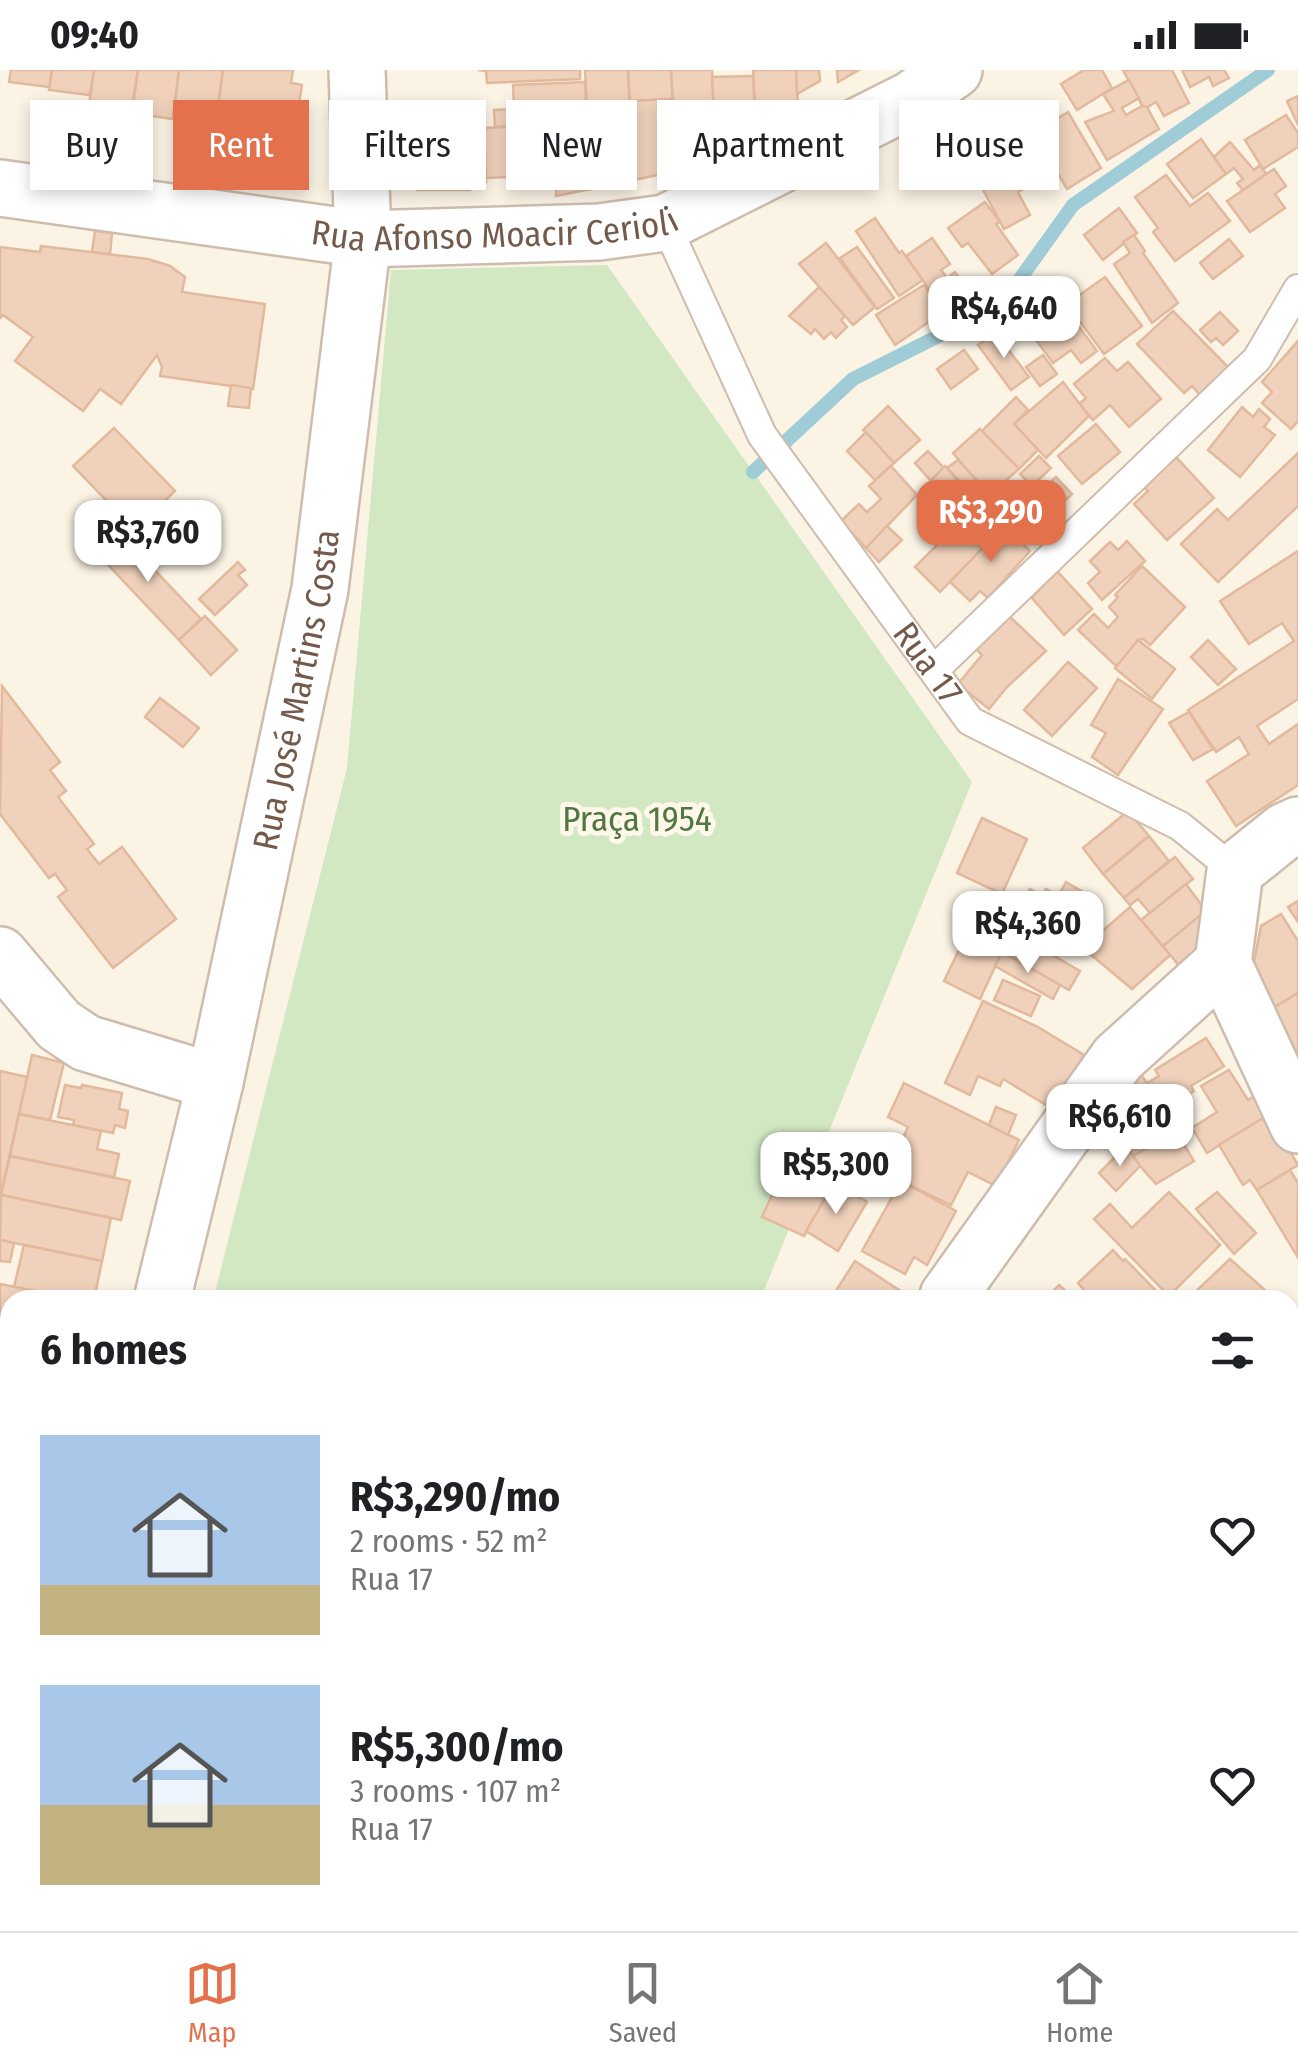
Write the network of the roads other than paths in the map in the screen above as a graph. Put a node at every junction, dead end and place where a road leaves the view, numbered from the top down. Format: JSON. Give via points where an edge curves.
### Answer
{"nodes":[{"id":1,"x":357,"y":70,"type":"edge"},
{"id":2,"x":926,"y":80,"type":"edge"},
{"id":3,"x":0,"y":188,"type":"edge"},
{"id":4,"x":665,"y":223,"type":"junction"},
{"id":5,"x":364,"y":240,"type":"junction"},
{"id":6,"x":1298,"y":289,"type":"edge"},
{"id":7,"x":934,"y":670,"type":"junction"},
{"id":8,"x":1298,"y":825,"type":"edge"},
{"id":9,"x":1235,"y":871,"type":"junction"},
{"id":10,"x":0,"y":956,"type":"edge"},
{"id":11,"x":1223,"y":963,"type":"junction"},
{"id":12,"x":215,"y":1082,"type":"junction"},
{"id":13,"x":1298,"y":1125,"type":"edge"},
{"id":14,"x":164,"y":1290,"type":"edge"},
{"id":15,"x":952,"y":1290,"type":"edge"}],
"edges":[{"from":1,"to":5,"type":"street","name":"Rua José Martins Costa"},
{"from":2,"to":4,"type":"street","name":"Rua Afonso Moacir Cerioli"},
{"from":3,"to":5,"type":"street","name":"Rua Afonso Moacir Cerioli"},
{"from":4,"to":5,"type":"street","name":"Rua Afonso Moacir Cerioli","via":[[598,232]]},
{"from":4,"to":7,"type":"lane","name":"Rua 17","via":[[762,435]]},
{"from":5,"to":12,"type":"street","name":"Rua José Martins Costa","via":[[320,589]]},
{"from":6,"to":7,"type":"lane","via":[[1256,360]]},
{"from":7,"to":9,"type":"lane","name":"Rua 17","via":[[970,721],[1180,826]]},
{"from":8,"to":9,"type":"street"},
{"from":9,"to":11,"type":"street"},
{"from":10,"to":12,"type":"street","via":[[60,1026],[86,1043]]},
{"from":11,"to":13,"type":"street"},
{"from":11,"to":15,"type":"street","via":[[1118,1058]]},
{"from":12,"to":14,"type":"street","name":"Rua José Martins Costa"}]}
